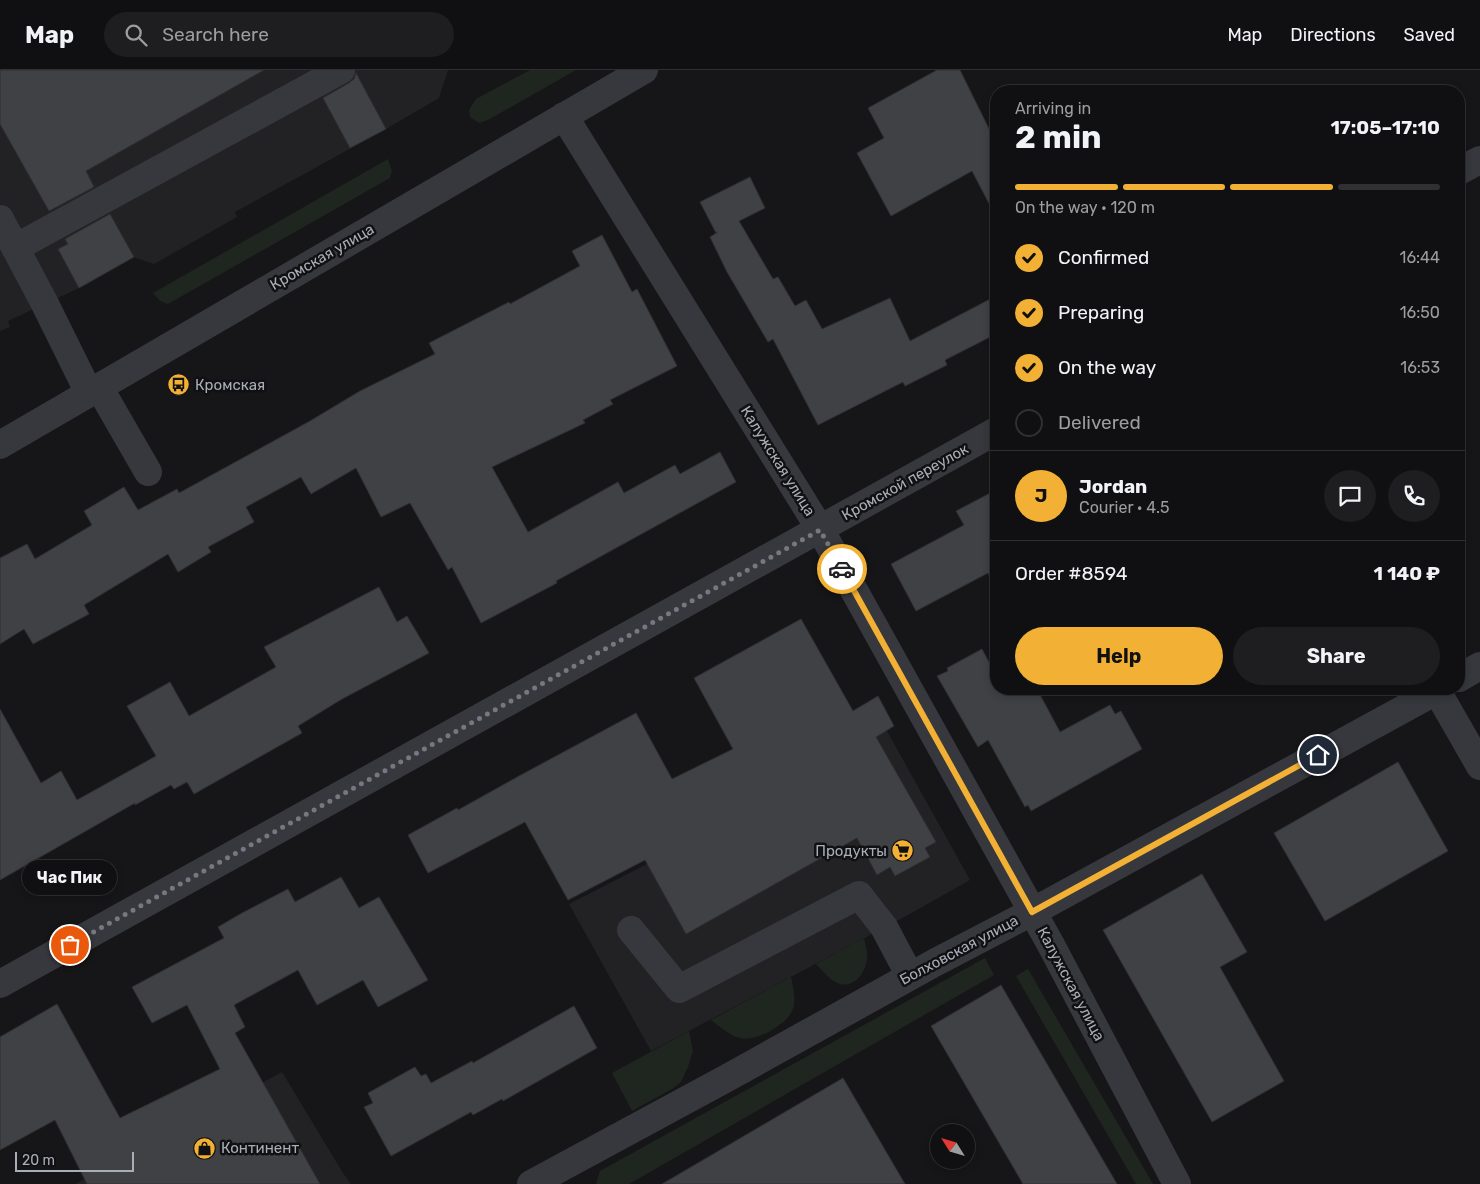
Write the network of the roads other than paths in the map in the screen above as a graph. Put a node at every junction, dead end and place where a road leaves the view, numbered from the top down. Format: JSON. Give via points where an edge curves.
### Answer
{"nodes":[{"id":1,"x":341,"y":70,"type":"edge"},
{"id":2,"x":644,"y":70,"type":"edge"},
{"id":3,"x":564,"y":116,"type":"junction"},
{"id":4,"x":1480,"y":160,"type":"edge"},
{"id":5,"x":1465,"y":169,"type":"edge"},
{"id":6,"x":0,"y":219,"type":"edge"},
{"id":7,"x":15,"y":248,"type":"junction"},
{"id":8,"x":94,"y":390,"type":"junction"},
{"id":9,"x":990,"y":434,"type":"edge"},
{"id":10,"x":0,"y":445,"type":"edge"},
{"id":11,"x":148,"y":472,"type":"dead end"},
{"id":12,"x":820,"y":530,"type":"junction"},
{"id":13,"x":1480,"y":666,"type":"edge"},
{"id":14,"x":1465,"y":675,"type":"edge"},
{"id":15,"x":1429,"y":695,"type":"edge"},
{"id":16,"x":1449,"y":695,"type":"edge"},
{"id":17,"x":1480,"y":766,"type":"edge"},
{"id":18,"x":1032,"y":912,"type":"junction"},
{"id":19,"x":631,"y":930,"type":"dead end"},
{"id":20,"x":910,"y":976,"type":"junction"},
{"id":21,"x":0,"y":984,"type":"edge"},
{"id":22,"x":536,"y":1183,"type":"edge"},
{"id":23,"x":1177,"y":1184,"type":"edge"}],
"edges":[{"from":1,"to":7,"type":"street"},
{"from":2,"to":3,"type":"street","name":"Кромская улица"},
{"from":3,"to":8,"type":"street","name":"Кромская улица"},
{"from":3,"to":12,"type":"street","name":"Калужская улица"},
{"from":4,"to":5,"type":"street"},
{"from":6,"to":7,"type":"street"},
{"from":7,"to":8,"type":"street"},
{"from":8,"to":10,"type":"street","name":"Кромская улица"},
{"from":8,"to":11,"type":"street"},
{"from":9,"to":12,"type":"street","name":"Кромской переулок"},
{"from":12,"to":18,"type":"street","name":"Калужская улица"},
{"from":12,"to":21,"type":"street","name":"Кромской переулок"},
{"from":13,"to":14,"type":"street","name":"Болховская улица"},
{"from":15,"to":18,"type":"street","name":"Болховская улица"},
{"from":16,"to":17,"type":"street"},
{"from":18,"to":20,"type":"street","name":"Болховская улица"},
{"from":18,"to":23,"type":"street","name":"Калужская улица"},
{"from":19,"to":20,"type":"street","via":[[679,989],[859,895],[884,927]]},
{"from":20,"to":22,"type":"street","name":"Болховская улица"}]}
